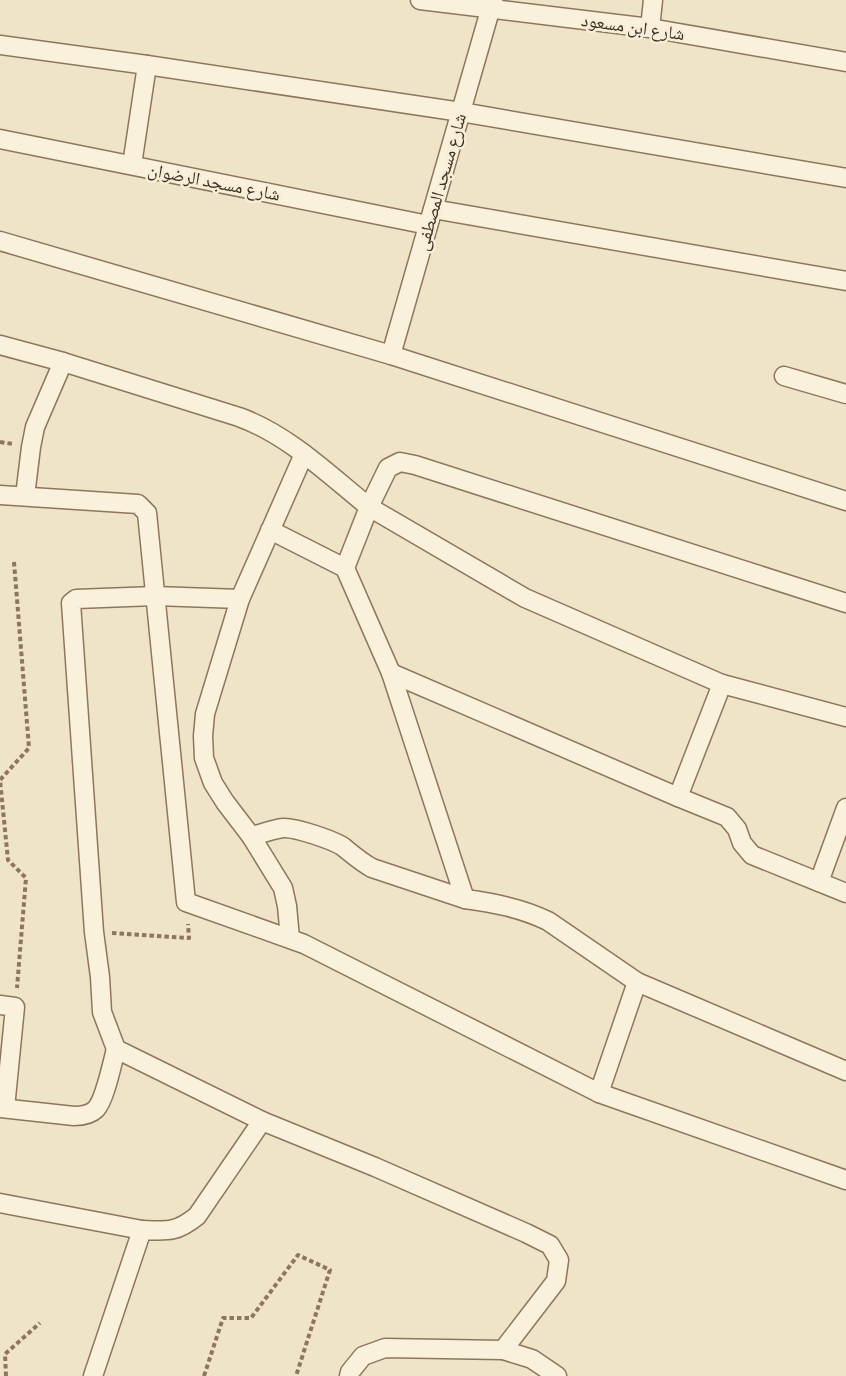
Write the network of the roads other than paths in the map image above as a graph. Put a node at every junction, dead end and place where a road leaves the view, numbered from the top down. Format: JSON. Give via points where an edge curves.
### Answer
{"nodes":[{"id":1,"x":420,"y":0,"type":"edge"},
{"id":2,"x":653,"y":0,"type":"edge"},
{"id":3,"x":492,"y":4,"type":"edge"},
{"id":4,"x":650,"y":28,"type":"junction"},
{"id":5,"x":0,"y":45,"type":"edge"},
{"id":6,"x":846,"y":62,"type":"edge"},
{"id":7,"x":147,"y":65,"type":"junction"},
{"id":8,"x":461,"y":112,"type":"junction"},
{"id":9,"x":0,"y":139,"type":"edge"},
{"id":10,"x":132,"y":165,"type":"junction"},
{"id":11,"x":846,"y":178,"type":"edge"},
{"id":12,"x":431,"y":217,"type":"junction"},
{"id":13,"x":0,"y":241,"type":"edge"},
{"id":14,"x":846,"y":281,"type":"edge"},
{"id":15,"x":0,"y":345,"type":"edge"},
{"id":16,"x":391,"y":355,"type":"junction"},
{"id":17,"x":63,"y":362,"type":"junction"},
{"id":18,"x":784,"y":376,"type":"dead end"},
{"id":19,"x":846,"y":394,"type":"edge"},
{"id":20,"x":304,"y":454,"type":"junction"},
{"id":21,"x":0,"y":495,"type":"edge"},
{"id":22,"x":25,"y":496,"type":"junction"},
{"id":23,"x":846,"y":501,"type":"edge"},
{"id":24,"x":369,"y":507,"type":"junction"},
{"id":25,"x":270,"y":530,"type":"junction"},
{"id":26,"x":345,"y":568,"type":"junction"},
{"id":27,"x":155,"y":596,"type":"junction"},
{"id":28,"x":240,"y":599,"type":"junction"},
{"id":29,"x":846,"y":603,"type":"edge"},
{"id":30,"x":391,"y":673,"type":"junction"},
{"id":31,"x":722,"y":684,"type":"junction"},
{"id":32,"x":846,"y":717,"type":"edge"},
{"id":33,"x":678,"y":797,"type":"junction"},
{"id":34,"x":846,"y":808,"type":"edge"},
{"id":35,"x":251,"y":836,"type":"junction"},
{"id":36,"x":819,"y":882,"type":"junction"},
{"id":37,"x":846,"y":893,"type":"edge"},
{"id":38,"x":465,"y":899,"type":"junction"},
{"id":39,"x":290,"y":938,"type":"junction"},
{"id":40,"x":637,"y":982,"type":"junction"},
{"id":41,"x":7,"y":1006,"type":"edge"},
{"id":42,"x":116,"y":1049,"type":"junction"},
{"id":43,"x":846,"y":1071,"type":"edge"},
{"id":44,"x":599,"y":1093,"type":"junction"},
{"id":45,"x":2,"y":1108,"type":"edge"},
{"id":46,"x":262,"y":1121,"type":"junction"},
{"id":47,"x":846,"y":1180,"type":"edge"},
{"id":48,"x":0,"y":1203,"type":"edge"},
{"id":49,"x":142,"y":1230,"type":"junction"},
{"id":50,"x":503,"y":1350,"type":"junction"},
{"id":51,"x":93,"y":1376,"type":"edge"},
{"id":52,"x":349,"y":1376,"type":"edge"},
{"id":53,"x":557,"y":1376,"type":"edge"}],
"edges":[{"from":1,"to":3,"type":"street","name":"شارع ابن مسعود"},
{"from":2,"to":4,"type":"street"},
{"from":3,"to":4,"type":"street","name":"شارع ابن مسعود"},
{"from":3,"to":8,"type":"street","name":"شارع مسجد المصطفى"},
{"from":4,"to":6,"type":"street","name":"شارع ابن مسعود"},
{"from":5,"to":7,"type":"street"},
{"from":7,"to":8,"type":"street"},
{"from":7,"to":10,"type":"street"},
{"from":8,"to":11,"type":"street"},
{"from":8,"to":12,"type":"street","name":"شارع مسجد المصطفى"},
{"from":9,"to":10,"type":"street","name":"شارع مسجد الرضوان"},
{"from":10,"to":12,"type":"street","name":"شارع مسجد الرضوان"},
{"from":12,"to":14,"type":"street","name":"شارع مسجد الرضوان"},
{"from":12,"to":16,"type":"street","name":"شارع مسجد المصطفى"},
{"from":13,"to":16,"type":"street"},
{"from":15,"to":17,"type":"street"},
{"from":16,"to":23,"type":"street"},
{"from":17,"to":20,"type":"street","via":[[257,424]]},
{"from":17,"to":22,"type":"street","via":[[35,427]]},
{"from":18,"to":19,"type":"street"},
{"from":20,"to":24,"type":"street"},
{"from":20,"to":25,"type":"street"},
{"from":21,"to":22,"type":"street"},
{"from":22,"to":27,"type":"street","via":[[138,504],[147,513]]},
{"from":24,"to":26,"type":"street"},
{"from":24,"to":29,"type":"street","via":[[388,468],[400,462],[415,465]]},
{"from":24,"to":31,"type":"street","via":[[525,598]]},
{"from":25,"to":26,"type":"street"},
{"from":25,"to":28,"type":"street"},
{"from":26,"to":30,"type":"street"},
{"from":27,"to":28,"type":"street"},
{"from":27,"to":39,"type":"street","via":[[186,902]]},
{"from":27,"to":42,"type":"street","via":[[76,599],[71,603],[102,1012]]},
{"from":28,"to":35,"type":"street","via":[[205,714],[203,747],[213,783]]},
{"from":30,"to":33,"type":"street"},
{"from":30,"to":38,"type":"street"},
{"from":31,"to":32,"type":"street"},
{"from":31,"to":33,"type":"street"},
{"from":33,"to":36,"type":"street","via":[[727,817],[752,855]]},
{"from":34,"to":36,"type":"street"},
{"from":35,"to":38,"type":"street","via":[[290,828],[331,840],[372,868]]},
{"from":35,"to":39,"type":"street","via":[[283,888]]},
{"from":36,"to":37,"type":"street"},
{"from":38,"to":40,"type":"street","via":[[518,908],[548,921]]},
{"from":39,"to":44,"type":"street"},
{"from":40,"to":43,"type":"street"},
{"from":40,"to":44,"type":"street"},
{"from":41,"to":45,"type":"street"},
{"from":42,"to":45,"type":"street","via":[[101,1099],[85,1115]]},
{"from":42,"to":46,"type":"street"},
{"from":44,"to":47,"type":"street"},
{"from":46,"to":49,"type":"street","via":[[197,1216],[175,1229]]},
{"from":46,"to":50,"type":"street","via":[[550,1245],[559,1260],[556,1281]]},
{"from":48,"to":49,"type":"street"},
{"from":49,"to":51,"type":"street"},
{"from":50,"to":52,"type":"street","via":[[385,1348],[363,1356]]},
{"from":50,"to":53,"type":"street","via":[[532,1359]]}]}
